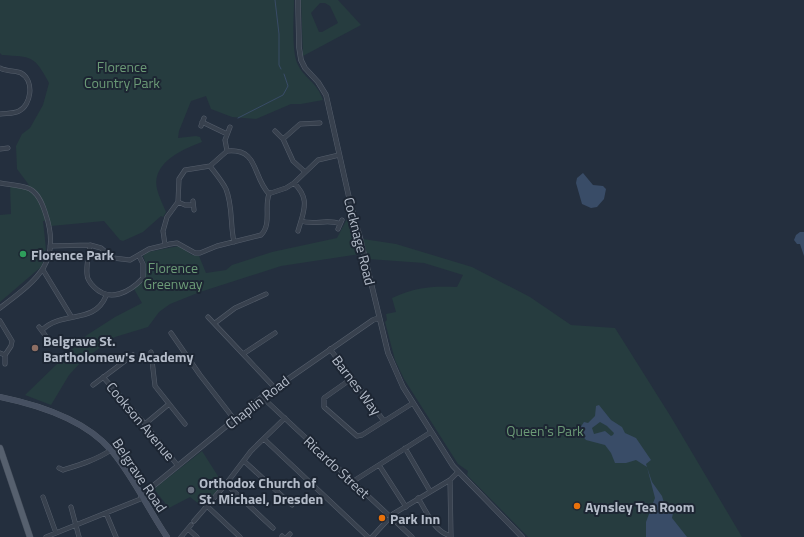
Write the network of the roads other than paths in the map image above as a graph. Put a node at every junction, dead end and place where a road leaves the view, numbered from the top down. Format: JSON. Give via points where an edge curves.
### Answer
{"nodes":[{"id":1,"x":298,"y":0,"type":"edge"},
{"id":2,"x":0,"y":68,"type":"edge"},
{"id":3,"x":0,"y":114,"type":"edge"},
{"id":4,"x":202,"y":122,"type":"dead end"},
{"id":5,"x":318,"y":125,"type":"dead end"},
{"id":6,"x":230,"y":126,"type":"dead end"},
{"id":7,"x":274,"y":131,"type":"dead end"},
{"id":8,"x":227,"y":134,"type":"junction"},
{"id":9,"x":283,"y":139,"type":"junction"},
{"id":10,"x":227,"y":151,"type":"junction"},
{"id":11,"x":339,"y":155,"type":"junction"},
{"id":12,"x":210,"y":166,"type":"junction"},
{"id":13,"x":304,"y":172,"type":"junction"},
{"id":14,"x":0,"y":182,"type":"edge"},
{"id":15,"x":294,"y":183,"type":"junction"},
{"id":16,"x":270,"y":193,"type":"junction"},
{"id":17,"x":178,"y":202,"type":"junction"},
{"id":18,"x":193,"y":205,"type":"dead end"},
{"id":19,"x":301,"y":221,"type":"junction"},
{"id":20,"x":340,"y":224,"type":"dead end"},
{"id":21,"x":298,"y":231,"type":"dead end"},
{"id":22,"x":234,"y":242,"type":"junction"},
{"id":23,"x":90,"y":245,"type":"junction"},
{"id":24,"x":165,"y":245,"type":"junction"},
{"id":25,"x":50,"y":246,"type":"junction"},
{"id":26,"x":138,"y":256,"type":"junction"},
{"id":27,"x":43,"y":270,"type":"junction"},
{"id":28,"x":266,"y":294,"type":"dead end"},
{"id":29,"x":106,"y":296,"type":"junction"},
{"id":30,"x":0,"y":308,"type":"edge"},
{"id":31,"x":71,"y":316,"type":"junction"},
{"id":32,"x":208,"y":317,"type":"dead end"},
{"id":33,"x":380,"y":318,"type":"junction"},
{"id":34,"x":0,"y":321,"type":"edge"},
{"id":35,"x":215,"y":323,"type":"junction"},
{"id":36,"x":42,"y":331,"type":"dead end"},
{"id":37,"x":172,"y":332,"type":"dead end"},
{"id":38,"x":275,"y":333,"type":"dead end"},
{"id":39,"x":330,"y":349,"type":"junction"},
{"id":40,"x":151,"y":352,"type":"dead end"},
{"id":41,"x":0,"y":353,"type":"edge"},
{"id":42,"x":244,"y":354,"type":"junction"},
{"id":43,"x":5,"y":355,"type":"junction"},
{"id":44,"x":133,"y":355,"type":"dead end"},
{"id":45,"x":6,"y":364,"type":"dead end"},
{"id":46,"x":103,"y":376,"type":"junction"},
{"id":47,"x":351,"y":379,"type":"junction"},
{"id":48,"x":94,"y":383,"type":"dead end"},
{"id":49,"x":274,"y":387,"type":"junction"},
{"id":50,"x":0,"y":397,"type":"edge"},
{"id":51,"x":262,"y":397,"type":"junction"},
{"id":52,"x":413,"y":403,"type":"junction"},
{"id":53,"x":168,"y":404,"type":"junction"},
{"id":54,"x":285,"y":418,"type":"junction"},
{"id":55,"x":234,"y":419,"type":"junction"},
{"id":56,"x":384,"y":421,"type":"junction"},
{"id":57,"x":145,"y":424,"type":"junction"},
{"id":58,"x":186,"y":424,"type":"dead end"},
{"id":59,"x":431,"y":432,"type":"junction"},
{"id":60,"x":264,"y":439,"type":"junction"},
{"id":61,"x":0,"y":448,"type":"edge"},
{"id":62,"x":405,"y":448,"type":"junction"},
{"id":63,"x":111,"y":450,"type":"junction"},
{"id":64,"x":2,"y":460,"type":"edge"},
{"id":65,"x":244,"y":461,"type":"junction"},
{"id":66,"x":379,"y":465,"type":"junction"},
{"id":67,"x":178,"y":466,"type":"junction"},
{"id":68,"x":59,"y":468,"type":"dead end"},
{"id":69,"x":458,"y":472,"type":"junction"},
{"id":70,"x":450,"y":480,"type":"junction"},
{"id":71,"x":352,"y":482,"type":"junction"},
{"id":72,"x":226,"y":484,"type":"junction"},
{"id":73,"x":430,"y":491,"type":"junction"},
{"id":74,"x":43,"y":497,"type":"dead end"},
{"id":75,"x":142,"y":497,"type":"junction"},
{"id":76,"x":418,"y":498,"type":"junction"},
{"id":77,"x":292,"y":499,"type":"dead end"},
{"id":78,"x":207,"y":506,"type":"junction"},
{"id":79,"x":71,"y":507,"type":"dead end"},
{"id":80,"x":406,"y":507,"type":"junction"},
{"id":81,"x":106,"y":513,"type":"junction"},
{"id":82,"x":268,"y":516,"type":"dead end"},
{"id":83,"x":390,"y":517,"type":"junction"},
{"id":84,"x":264,"y":520,"type":"junction"},
{"id":85,"x":194,"y":521,"type":"dead end"},
{"id":86,"x":191,"y":525,"type":"dead end"},
{"id":87,"x":77,"y":526,"type":"junction"},
{"id":88,"x":273,"y":528,"type":"dead end"},
{"id":89,"x":188,"y":529,"type":"junction"},
{"id":90,"x":56,"y":533,"type":"junction"},
{"id":91,"x":451,"y":536,"type":"edge"},
{"id":92,"x":30,"y":537,"type":"edge"},
{"id":93,"x":46,"y":537,"type":"edge"},
{"id":94,"x":79,"y":537,"type":"edge"},
{"id":95,"x":116,"y":537,"type":"edge"},
{"id":96,"x":167,"y":537,"type":"edge"},
{"id":97,"x":181,"y":537,"type":"edge"},
{"id":98,"x":196,"y":537,"type":"edge"},
{"id":99,"x":240,"y":537,"type":"edge"},
{"id":100,"x":368,"y":537,"type":"edge"},
{"id":101,"x":372,"y":537,"type":"edge"},
{"id":102,"x":412,"y":537,"type":"edge"},
{"id":103,"x":522,"y":537,"type":"edge"}],
"edges":[{"from":1,"to":11,"type":"street","name":"Cocknage Road","via":[[301,60],[326,95]]},
{"from":2,"to":3,"type":"street","via":[[8,72],[20,72],[30,86],[30,92],[20,111]]},
{"from":4,"to":8,"type":"street"},
{"from":5,"to":9,"type":"street","via":[[300,124]]},
{"from":6,"to":8,"type":"street"},
{"from":7,"to":9,"type":"street"},
{"from":8,"to":10,"type":"street"},
{"from":9,"to":13,"type":"street","via":[[293,161]]},
{"from":10,"to":12,"type":"street"},
{"from":10,"to":16,"type":"street","via":[[240,151],[252,159],[260,183]]},
{"from":11,"to":13,"type":"street","via":[[318,160]]},
{"from":11,"to":33,"type":"street","name":"Cocknage Road"},
{"from":12,"to":17,"type":"street","via":[[185,170],[179,179]]},
{"from":12,"to":22,"type":"street","via":[[226,189]]},
{"from":13,"to":15,"type":"street"},
{"from":14,"to":25,"type":"street","via":[[24,187],[38,196],[48,220]]},
{"from":15,"to":16,"type":"street"},
{"from":15,"to":19,"type":"street","via":[[305,198],[305,210]]},
{"from":16,"to":22,"type":"street","via":[[266,202],[268,220],[265,230],[261,235]]},
{"from":17,"to":18,"type":"street"},
{"from":17,"to":24,"type":"street","via":[[167,217],[163,231]]},
{"from":19,"to":20,"type":"street","via":[[310,224],[334,221]]},
{"from":19,"to":21,"type":"street"},
{"from":22,"to":24,"type":"street","via":[[200,253],[177,243]]},
{"from":23,"to":25,"type":"street"},
{"from":23,"to":26,"type":"street","via":[[101,248],[113,258],[120,260],[130,260]]},
{"from":23,"to":29,"type":"street","via":[[86,274],[90,282]]},
{"from":24,"to":26,"type":"street","via":[[149,249]]},
{"from":25,"to":27,"type":"street"},
{"from":26,"to":29,"type":"street","via":[[144,264],[143,278],[138,284],[119,295]]},
{"from":27,"to":30,"type":"street"},
{"from":27,"to":31,"type":"street"},
{"from":28,"to":35,"type":"street","via":[[235,308]]},
{"from":29,"to":31,"type":"street","via":[[96,311],[87,315]]},
{"from":31,"to":36,"type":"street","via":[[48,325]]},
{"from":32,"to":35,"type":"street"},
{"from":33,"to":39,"type":"street","name":"Chaplin Road"},
{"from":33,"to":52,"type":"street","name":"Cocknage Road","via":[[395,372]]},
{"from":34,"to":43,"type":"street","via":[[12,340]]},
{"from":35,"to":42,"type":"street"},
{"from":37,"to":55,"type":"street","via":[[200,375]]},
{"from":38,"to":42,"type":"street"},
{"from":39,"to":47,"type":"street","name":"Barnes Way"},
{"from":39,"to":49,"type":"street","name":"Chaplin Road"},
{"from":40,"to":53,"type":"street","via":[[155,386]]},
{"from":41,"to":43,"type":"street"},
{"from":42,"to":49,"type":"street"},
{"from":43,"to":45,"type":"street"},
{"from":44,"to":46,"type":"street","name":"Cookson Avenue"},
{"from":46,"to":48,"type":"street","name":"Cookson Avenue"},
{"from":46,"to":57,"type":"street","name":"Cookson Avenue"},
{"from":47,"to":56,"type":"street","name":"Barnes Way"},
{"from":47,"to":56,"type":"street","via":[[324,398],[324,407],[357,436]]},
{"from":49,"to":51,"type":"street","name":"Chaplin Road"},
{"from":50,"to":63,"type":"main road","name":"Belgrave Road","via":[[29,404],[71,420],[94,434]]},
{"from":51,"to":54,"type":"street","name":"Ricardo Street"},
{"from":51,"to":55,"type":"street","name":"Chaplin Road"},
{"from":52,"to":56,"type":"street"},
{"from":52,"to":59,"type":"street","name":"Cocknage Road"},
{"from":53,"to":57,"type":"street"},
{"from":53,"to":58,"type":"street"},
{"from":54,"to":60,"type":"street"},
{"from":54,"to":71,"type":"street","name":"Ricardo Street"},
{"from":55,"to":67,"type":"street","name":"Chaplin Road"},
{"from":57,"to":67,"type":"street","name":"Cookson Avenue"},
{"from":59,"to":62,"type":"street"},
{"from":59,"to":69,"type":"street","name":"Cocknage Road"},
{"from":60,"to":65,"type":"street"},
{"from":60,"to":100,"type":"street"},
{"from":61,"to":64,"type":"main road"},
{"from":62,"to":66,"type":"street"},
{"from":62,"to":73,"type":"street"},
{"from":63,"to":68,"type":"street","via":[[101,457],[77,466],[62,470]]},
{"from":63,"to":75,"type":"main road","name":"Belgrave Road"},
{"from":64,"to":92,"type":"main road"},
{"from":65,"to":72,"type":"street"},
{"from":65,"to":77,"type":"street","via":[[290,504]]},
{"from":66,"to":71,"type":"street"},
{"from":66,"to":80,"type":"street"},
{"from":67,"to":75,"type":"street","name":"Chaplin Road"},
{"from":69,"to":70,"type":"street"},
{"from":69,"to":103,"type":"street","name":"Cocknage Road"},
{"from":70,"to":73,"type":"street"},
{"from":70,"to":91,"type":"street"},
{"from":71,"to":83,"type":"street","name":"Ricardo Street"},
{"from":72,"to":78,"type":"street"},
{"from":72,"to":84,"type":"street","via":[[247,508]]},
{"from":73,"to":76,"type":"street"},
{"from":74,"to":90,"type":"street"},
{"from":75,"to":81,"type":"street","name":"Chaplin Road"},
{"from":75,"to":96,"type":"main road","name":"Belgrave Road"},
{"from":76,"to":80,"type":"street"},
{"from":76,"to":91,"type":"street","via":[[438,529]]},
{"from":78,"to":85,"type":"street"},
{"from":78,"to":99,"type":"street","via":[[226,521]]},
{"from":79,"to":87,"type":"street"},
{"from":80,"to":83,"type":"street"},
{"from":81,"to":87,"type":"street","name":"Chaplin Road"},
{"from":81,"to":95,"type":"street"},
{"from":82,"to":84,"type":"street"},
{"from":83,"to":101,"type":"street"},
{"from":83,"to":102,"type":"street","name":"Ricardo Street"},
{"from":84,"to":88,"type":"street"},
{"from":86,"to":89,"type":"street"},
{"from":87,"to":90,"type":"street","name":"Chaplin Road"},
{"from":87,"to":94,"type":"street"},
{"from":89,"to":97,"type":"street"},
{"from":89,"to":98,"type":"street"},
{"from":90,"to":93,"type":"street","name":"Chaplin Road"}]}
